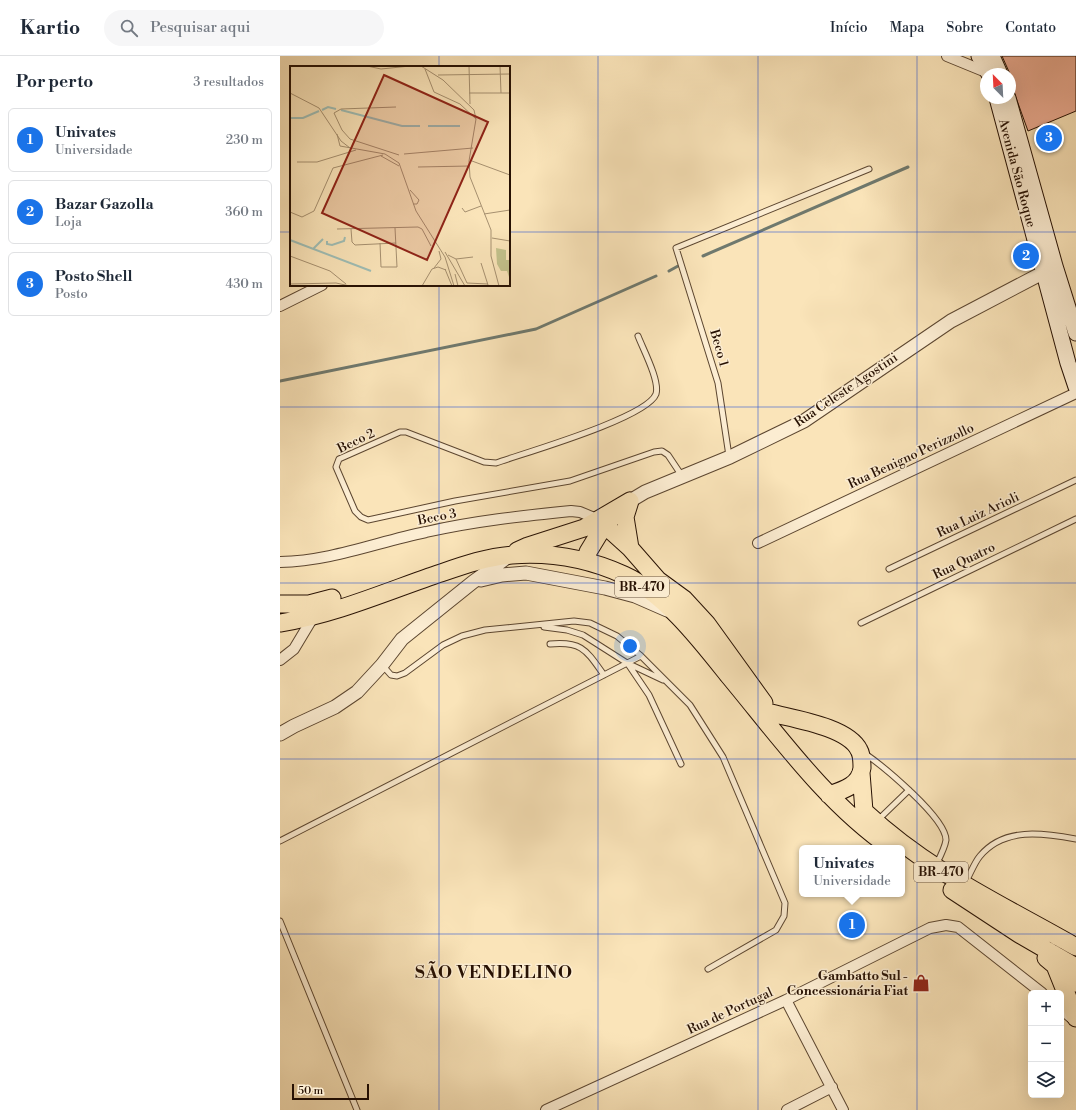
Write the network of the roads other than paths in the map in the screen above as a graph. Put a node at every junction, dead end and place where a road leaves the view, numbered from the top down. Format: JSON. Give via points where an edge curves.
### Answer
{"nodes":[{"id":1,"x":947,"y":56,"type":"edge"},
{"id":2,"x":979,"y":56,"type":"edge"},
{"id":3,"x":992,"y":56,"type":"edge"},
{"id":4,"x":986,"y":68,"type":"edge"},
{"id":5,"x":997,"y":68,"type":"edge"},
{"id":6,"x":980,"y":70,"type":"edge"},
{"id":7,"x":999,"y":104,"type":"edge"},
{"id":8,"x":1009,"y":104,"type":"edge"},
{"id":9,"x":869,"y":169,"type":"dead end"},
{"id":10,"x":1049,"y":269,"type":"junction"},
{"id":11,"x":320,"y":286,"type":"edge"},
{"id":12,"x":280,"y":306,"type":"edge"},
{"id":13,"x":1076,"y":333,"type":"edge"},
{"id":14,"x":638,"y":336,"type":"dead end"},
{"id":15,"x":1076,"y":368,"type":"edge"},
{"id":16,"x":1075,"y":387,"type":"edge"},
{"id":17,"x":730,"y":457,"type":"junction"},
{"id":18,"x":683,"y":477,"type":"junction"},
{"id":19,"x":1076,"y":480,"type":"edge"},
{"id":20,"x":630,"y":502,"type":"junction"},
{"id":21,"x":1076,"y":519,"type":"edge"},
{"id":22,"x":602,"y":522,"type":"junction"},
{"id":23,"x":758,"y":543,"type":"dead end"},
{"id":24,"x":528,"y":546,"type":"junction"},
{"id":25,"x":630,"y":548,"type":"junction"},
{"id":26,"x":588,"y":552,"type":"junction"},
{"id":27,"x":511,"y":555,"type":"junction"},
{"id":28,"x":280,"y":562,"type":"edge"},
{"id":29,"x":889,"y":569,"type":"dead end"},
{"id":30,"x":658,"y":580,"type":"junction"},
{"id":31,"x":473,"y":582,"type":"junction"},
{"id":32,"x":280,"y":604,"type":"edge"},
{"id":33,"x":675,"y":613,"type":"junction"},
{"id":34,"x":280,"y":614,"type":"edge"},
{"id":35,"x":315,"y":614,"type":"junction"},
{"id":36,"x":280,"y":623,"type":"edge"},
{"id":37,"x":862,"y":623,"type":"dead end"},
{"id":38,"x":537,"y":626,"type":"junction"},
{"id":39,"x":550,"y":644,"type":"dead end"},
{"id":40,"x":641,"y":656,"type":"junction"},
{"id":41,"x":280,"y":660,"type":"edge"},
{"id":42,"x":627,"y":664,"type":"junction"},
{"id":43,"x":382,"y":665,"type":"junction"},
{"id":44,"x":604,"y":675,"type":"junction"},
{"id":45,"x":667,"y":682,"type":"junction"},
{"id":46,"x":771,"y":713,"type":"junction"},
{"id":47,"x":280,"y":734,"type":"edge"},
{"id":48,"x":859,"y":749,"type":"junction"},
{"id":49,"x":681,"y":764,"type":"dead end"},
{"id":50,"x":861,"y":773,"type":"junction"},
{"id":51,"x":909,"y":790,"type":"junction"},
{"id":52,"x":836,"y":793,"type":"junction"},
{"id":53,"x":864,"y":810,"type":"junction"},
{"id":54,"x":876,"y":822,"type":"junction"},
{"id":55,"x":1076,"y":839,"type":"edge"},
{"id":56,"x":280,"y":841,"type":"edge"},
{"id":57,"x":887,"y":845,"type":"edge"},
{"id":58,"x":905,"y":858,"type":"edge"},
{"id":59,"x":935,"y":868,"type":"junction"},
{"id":60,"x":964,"y":886,"type":"junction"},
{"id":61,"x":280,"y":921,"type":"edge"},
{"id":62,"x":1019,"y":934,"type":"junction"},
{"id":63,"x":1076,"y":947,"type":"edge"},
{"id":64,"x":1076,"y":967,"type":"edge"},
{"id":65,"x":1056,"y":968,"type":"junction"},
{"id":66,"x":708,"y":969,"type":"dead end"},
{"id":67,"x":1076,"y":983,"type":"edge"},
{"id":68,"x":1038,"y":990,"type":"edge"},
{"id":69,"x":786,"y":1000,"type":"junction"},
{"id":70,"x":1064,"y":1011,"type":"edge"},
{"id":71,"x":1076,"y":1018,"type":"edge"},
{"id":72,"x":1076,"y":1021,"type":"edge"},
{"id":73,"x":832,"y":1087,"type":"junction"},
{"id":74,"x":357,"y":1110,"type":"edge"},
{"id":75,"x":546,"y":1110,"type":"edge"},
{"id":76,"x":787,"y":1110,"type":"edge"},
{"id":77,"x":843,"y":1110,"type":"edge"}],
"edges":[{"from":1,"to":6,"type":"street"},
{"from":2,"to":4,"type":"main road"},
{"from":3,"to":5,"type":"main road"},
{"from":7,"to":10,"type":"main road","name":"Avenida São Roque"},
{"from":8,"to":10,"type":"main road","name":"Avenida São Roque"},
{"from":9,"to":17,"type":"lane","name":"Beco 1","via":[[676,248],[718,383]]},
{"from":10,"to":13,"type":"main road","name":"Avenida São Roque"},
{"from":10,"to":16,"type":"main road","name":"Avenida São Roque"},
{"from":10,"to":17,"type":"street","name":"Rua Celeste Agostini","via":[[950,321],[804,421]]},
{"from":11,"to":12,"type":"street"},
{"from":14,"to":18,"type":"lane","name":"Beco 2","via":[[657,384],[656,393],[652,401],[611,424],[496,463],[484,462],[406,432],[400,432],[339,459],[336,467],[355,511],[368,520],[570,480],[662,451],[668,455]]},
{"from":15,"to":16,"type":"main road"},
{"from":16,"to":23,"type":"street","name":"Rua Benigno Perizzollo"},
{"from":17,"to":18,"type":"street","name":"Rua Celeste Agostini"},
{"from":18,"to":20,"type":"street","name":"Rua Celeste Agostini","via":[[646,492]]},
{"from":19,"to":29,"type":"lane","name":"Rua Luiz Arioli"},
{"from":20,"to":22,"type":"highway"},
{"from":20,"to":25,"type":"highway","via":[[625,517]]},
{"from":21,"to":37,"type":"lane","name":"Rua Quatro"},
{"from":22,"to":24,"type":"highway"},
{"from":22,"to":25,"type":"highway"},
{"from":22,"to":26,"type":"highway"},
{"from":22,"to":28,"type":"street","name":"Beco 3","via":[[580,512],[571,511],[494,519],[425,532],[317,559]]},
{"from":24,"to":26,"type":"highway","number":"BR-470","via":[[560,547]]},
{"from":24,"to":27,"type":"highway"},
{"from":24,"to":32,"type":"highway","number":"BR-470","via":[[495,547],[460,555],[362,590],[309,604]]},
{"from":25,"to":30,"type":"highway"},
{"from":26,"to":30,"type":"highway","number":"BR-470"},
{"from":27,"to":31,"type":"street"},
{"from":27,"to":33,"type":"highway","number":"BR-470","via":[[554,555],[585,561],[625,576]]},
{"from":27,"to":35,"type":"highway","number":"BR-470","via":[[463,566],[357,603]]},
{"from":30,"to":46,"type":"highway","number":"BR-470","via":[[684,599],[707,624]]},
{"from":31,"to":33,"type":"street","via":[[502,575],[526,573],[635,596]]},
{"from":31,"to":43,"type":"street","via":[[402,640]]},
{"from":33,"to":52,"type":"highway","number":"BR-470","via":[[774,732]]},
{"from":34,"to":35,"type":"highway","number":"BR-470"},
{"from":35,"to":36,"type":"highway"},
{"from":35,"to":41,"type":"street","via":[[294,649]]},
{"from":38,"to":40,"type":"lane","via":[[574,621],[590,623],[617,636]]},
{"from":38,"to":42,"type":"lane","via":[[583,635]]},
{"from":38,"to":43,"type":"lane","via":[[484,630],[462,636],[443,645],[397,676],[391,675]]},
{"from":39,"to":44,"type":"lane","via":[[566,642],[577,645],[587,651]]},
{"from":40,"to":42,"type":"lane"},
{"from":40,"to":45,"type":"lane"},
{"from":42,"to":44,"type":"lane"},
{"from":42,"to":45,"type":"lane"},
{"from":42,"to":49,"type":"lane","via":[[649,695]]},
{"from":43,"to":47,"type":"street","via":[[357,692],[335,707]]},
{"from":44,"to":56,"type":"lane"},
{"from":45,"to":66,"type":"lane","via":[[690,705],[723,756],[785,903],[784,916],[776,930]]},
{"from":46,"to":48,"type":"highway","via":[[836,731],[851,739]]},
{"from":46,"to":52,"type":"highway","number":"BR-470","via":[[819,768]]},
{"from":48,"to":50,"type":"highway","via":[[862,760]]},
{"from":48,"to":51,"type":"lane"},
{"from":50,"to":52,"type":"highway","via":[[857,782]]},
{"from":50,"to":53,"type":"highway"},
{"from":51,"to":54,"type":"lane"},
{"from":51,"to":59,"type":"lane","via":[[941,826],[945,835],[946,841]]},
{"from":52,"to":53,"type":"highway","number":"BR-470"},
{"from":52,"to":57,"type":"highway","number":"BR-470","via":[[869,831]]},
{"from":53,"to":54,"type":"highway","number":"BR-470"},
{"from":54,"to":59,"type":"highway","number":"BR-470"},
{"from":55,"to":60,"type":"lane","via":[[1050,834],[1015,834],[1004,838],[979,856]]},
{"from":58,"to":62,"type":"highway","number":"BR-470"},
{"from":59,"to":60,"type":"highway","number":"BR-470"},
{"from":60,"to":63,"type":"highway","number":"BR-470"},
{"from":61,"to":74,"type":"lane"},
{"from":62,"to":64,"type":"highway","number":"BR-470"},
{"from":62,"to":65,"type":"highway"},
{"from":65,"to":67,"type":"highway"},
{"from":65,"to":71,"type":"highway"},
{"from":68,"to":69,"type":"street","name":"Rua de Portugal","via":[[958,927],[946,925],[930,928]]},
{"from":69,"to":73,"type":"street"},
{"from":69,"to":75,"type":"street","name":"Rua de Portugal"},
{"from":70,"to":72,"type":"street"},
{"from":73,"to":76,"type":"street"},
{"from":73,"to":77,"type":"street"}]}
